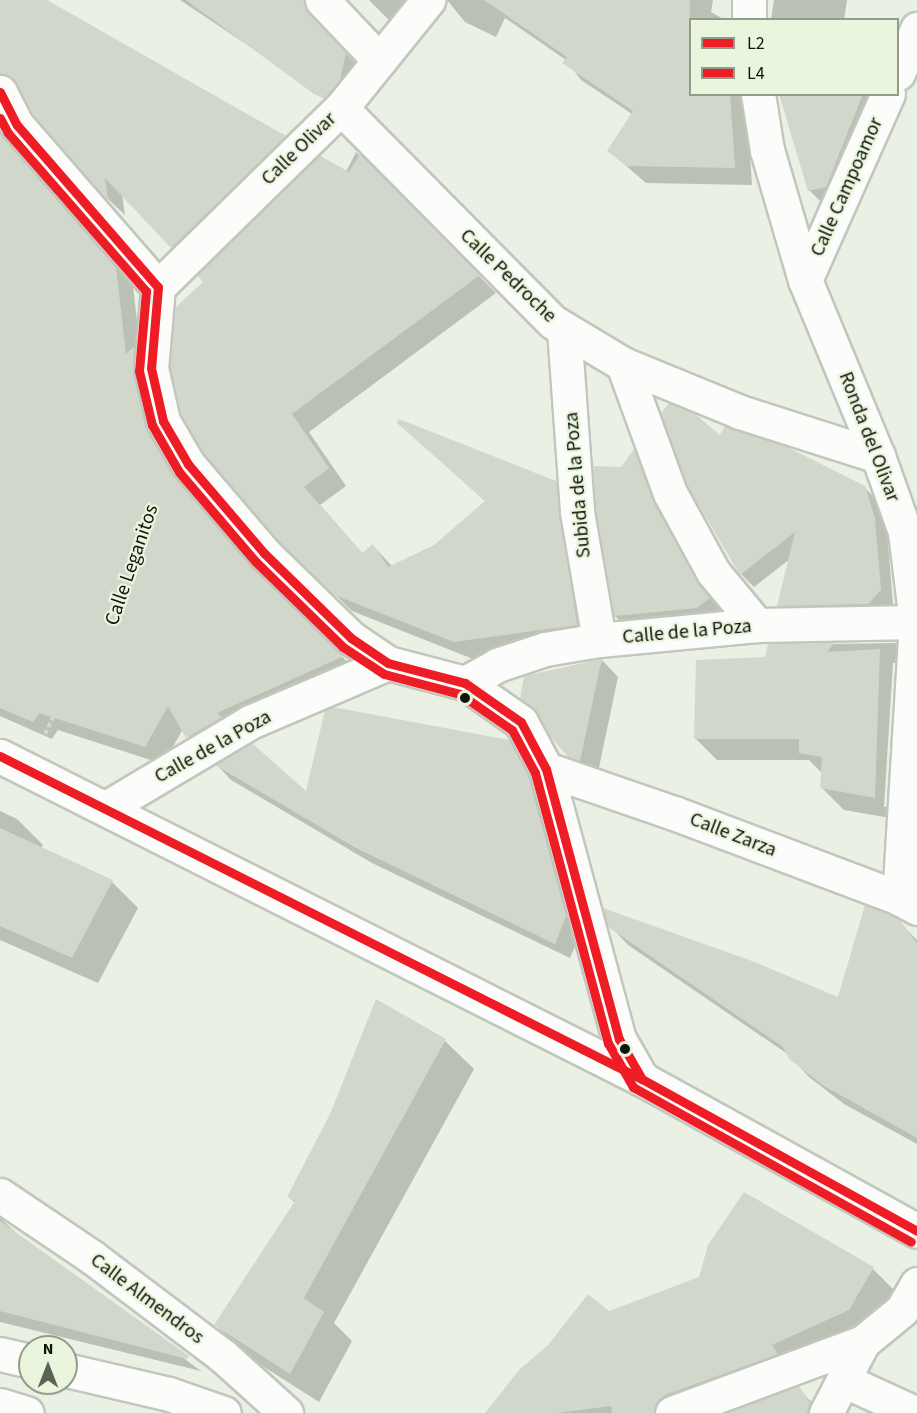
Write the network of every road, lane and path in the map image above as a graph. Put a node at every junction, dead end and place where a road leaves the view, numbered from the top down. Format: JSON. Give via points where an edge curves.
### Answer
{"nodes":[{"id":1,"x":322,"y":0,"type":"edge"},
{"id":2,"x":428,"y":0,"type":"edge"},
{"id":3,"x":749,"y":0,"type":"edge"},
{"id":4,"x":749,"y":18,"type":"edge"},
{"id":5,"x":917,"y":29,"type":"edge"},
{"id":6,"x":379,"y":60,"type":"junction"},
{"id":7,"x":899,"y":69,"type":"edge"},
{"id":8,"x":0,"y":92,"type":"edge"},
{"id":9,"x":758,"y":96,"type":"edge"},
{"id":10,"x":887,"y":96,"type":"edge"},
{"id":11,"x":341,"y":108,"type":"junction"},
{"id":12,"x":805,"y":280,"type":"junction"},
{"id":13,"x":158,"y":287,"type":"junction"},
{"id":14,"x":564,"y":329,"type":"junction"},
{"id":15,"x":623,"y":364,"type":"junction"},
{"id":16,"x":180,"y":451,"type":"junction"},
{"id":17,"x":878,"y":456,"type":"junction"},
{"id":18,"x":917,"y":622,"type":"edge"},
{"id":19,"x":757,"y":626,"type":"junction"},
{"id":20,"x":599,"y":640,"type":"junction"},
{"id":21,"x":388,"y":663,"type":"junction"},
{"id":22,"x":465,"y":683,"type":"junction"},
{"id":23,"x":0,"y":756,"type":"edge"},
{"id":24,"x":546,"y":769,"type":"junction"},
{"id":25,"x":29,"y":770,"type":"junction"},
{"id":26,"x":106,"y":808,"type":"junction"},
{"id":27,"x":908,"y":903,"type":"edge"},
{"id":28,"x":642,"y":1079,"type":"junction"},
{"id":29,"x":0,"y":1195,"type":"edge"},
{"id":30,"x":917,"y":1231,"type":"edge"},
{"id":31,"x":917,"y":1284,"type":"edge"},
{"id":32,"x":863,"y":1342,"type":"junction"},
{"id":33,"x":0,"y":1354,"type":"edge"},
{"id":34,"x":18,"y":1359,"type":"edge"},
{"id":35,"x":78,"y":1373,"type":"edge"},
{"id":36,"x":843,"y":1380,"type":"junction"},
{"id":37,"x":224,"y":1413,"type":"edge"},
{"id":38,"x":286,"y":1413,"type":"edge"},
{"id":39,"x":672,"y":1413,"type":"edge"},
{"id":40,"x":826,"y":1413,"type":"edge"},
{"id":41,"x":915,"y":1413,"type":"edge"}],
"edges":[{"from":1,"to":6,"type":"street"},
{"from":2,"to":6,"type":"street","name":"Calle Olivar"},
{"from":3,"to":4,"type":"street"},
{"from":5,"to":7,"type":"street"},
{"from":6,"to":11,"type":"street","name":"Calle Olivar"},
{"from":8,"to":13,"type":"street","via":[[17,125]]},
{"from":9,"to":12,"type":"street","name":"Ronda del Olivar","via":[[767,150]]},
{"from":10,"to":12,"type":"street","name":"Calle Campoamor"},
{"from":11,"to":13,"type":"street","name":"Calle Olivar"},
{"from":11,"to":14,"type":"street","name":"Calle Pedroche","via":[[491,262]]},
{"from":12,"to":17,"type":"street","name":"Ronda del Olivar"},
{"from":13,"to":16,"type":"street","via":[[151,368],[163,421]]},
{"from":14,"to":15,"type":"street","name":"Calle Pedroche"},
{"from":14,"to":20,"type":"street","name":"Subida de la Poza","via":[[577,512]]},
{"from":15,"to":17,"type":"street","name":"Calle Pedroche","via":[[740,412]]},
{"from":15,"to":19,"type":"street","via":[[670,493],[713,572]]},
{"from":16,"to":21,"type":"street","via":[[264,553],[351,638]]},
{"from":16,"to":25,"type":"path","name":"Calle Leganitos","via":[[154,500],[119,612],[58,706]]},
{"from":17,"to":18,"type":"street","name":"Ronda del Olivar","via":[[905,532]]},
{"from":18,"to":19,"type":"street","name":"Calle de la Poza"},
{"from":18,"to":27,"type":"street","name":"Ronda del Olivar"},
{"from":19,"to":20,"type":"street","name":"Calle de la Poza"},
{"from":20,"to":22,"type":"street","name":"Calle de la Poza","via":[[545,650],[497,665]]},
{"from":21,"to":22,"type":"street"},
{"from":21,"to":26,"type":"street","name":"Calle de la Poza","via":[[250,722]]},
{"from":22,"to":24,"type":"street","via":[[521,722]]},
{"from":23,"to":25,"type":"street"},
{"from":24,"to":27,"type":"street","name":"Calle Zarza"},
{"from":24,"to":28,"type":"street","via":[[619,1039]]},
{"from":25,"to":26,"type":"street"},
{"from":26,"to":28,"type":"street"},
{"from":28,"to":30,"type":"street"},
{"from":29,"to":38,"type":"street","name":"Calle Almendros","via":[[92,1257],[223,1356]]},
{"from":31,"to":32,"type":"street","via":[[902,1310]]},
{"from":32,"to":36,"type":"street"},
{"from":32,"to":39,"type":"street"},
{"from":33,"to":34,"type":"street"},
{"from":35,"to":37,"type":"street","via":[[169,1394]]},
{"from":36,"to":40,"type":"street"},
{"from":36,"to":41,"type":"street"}]}
